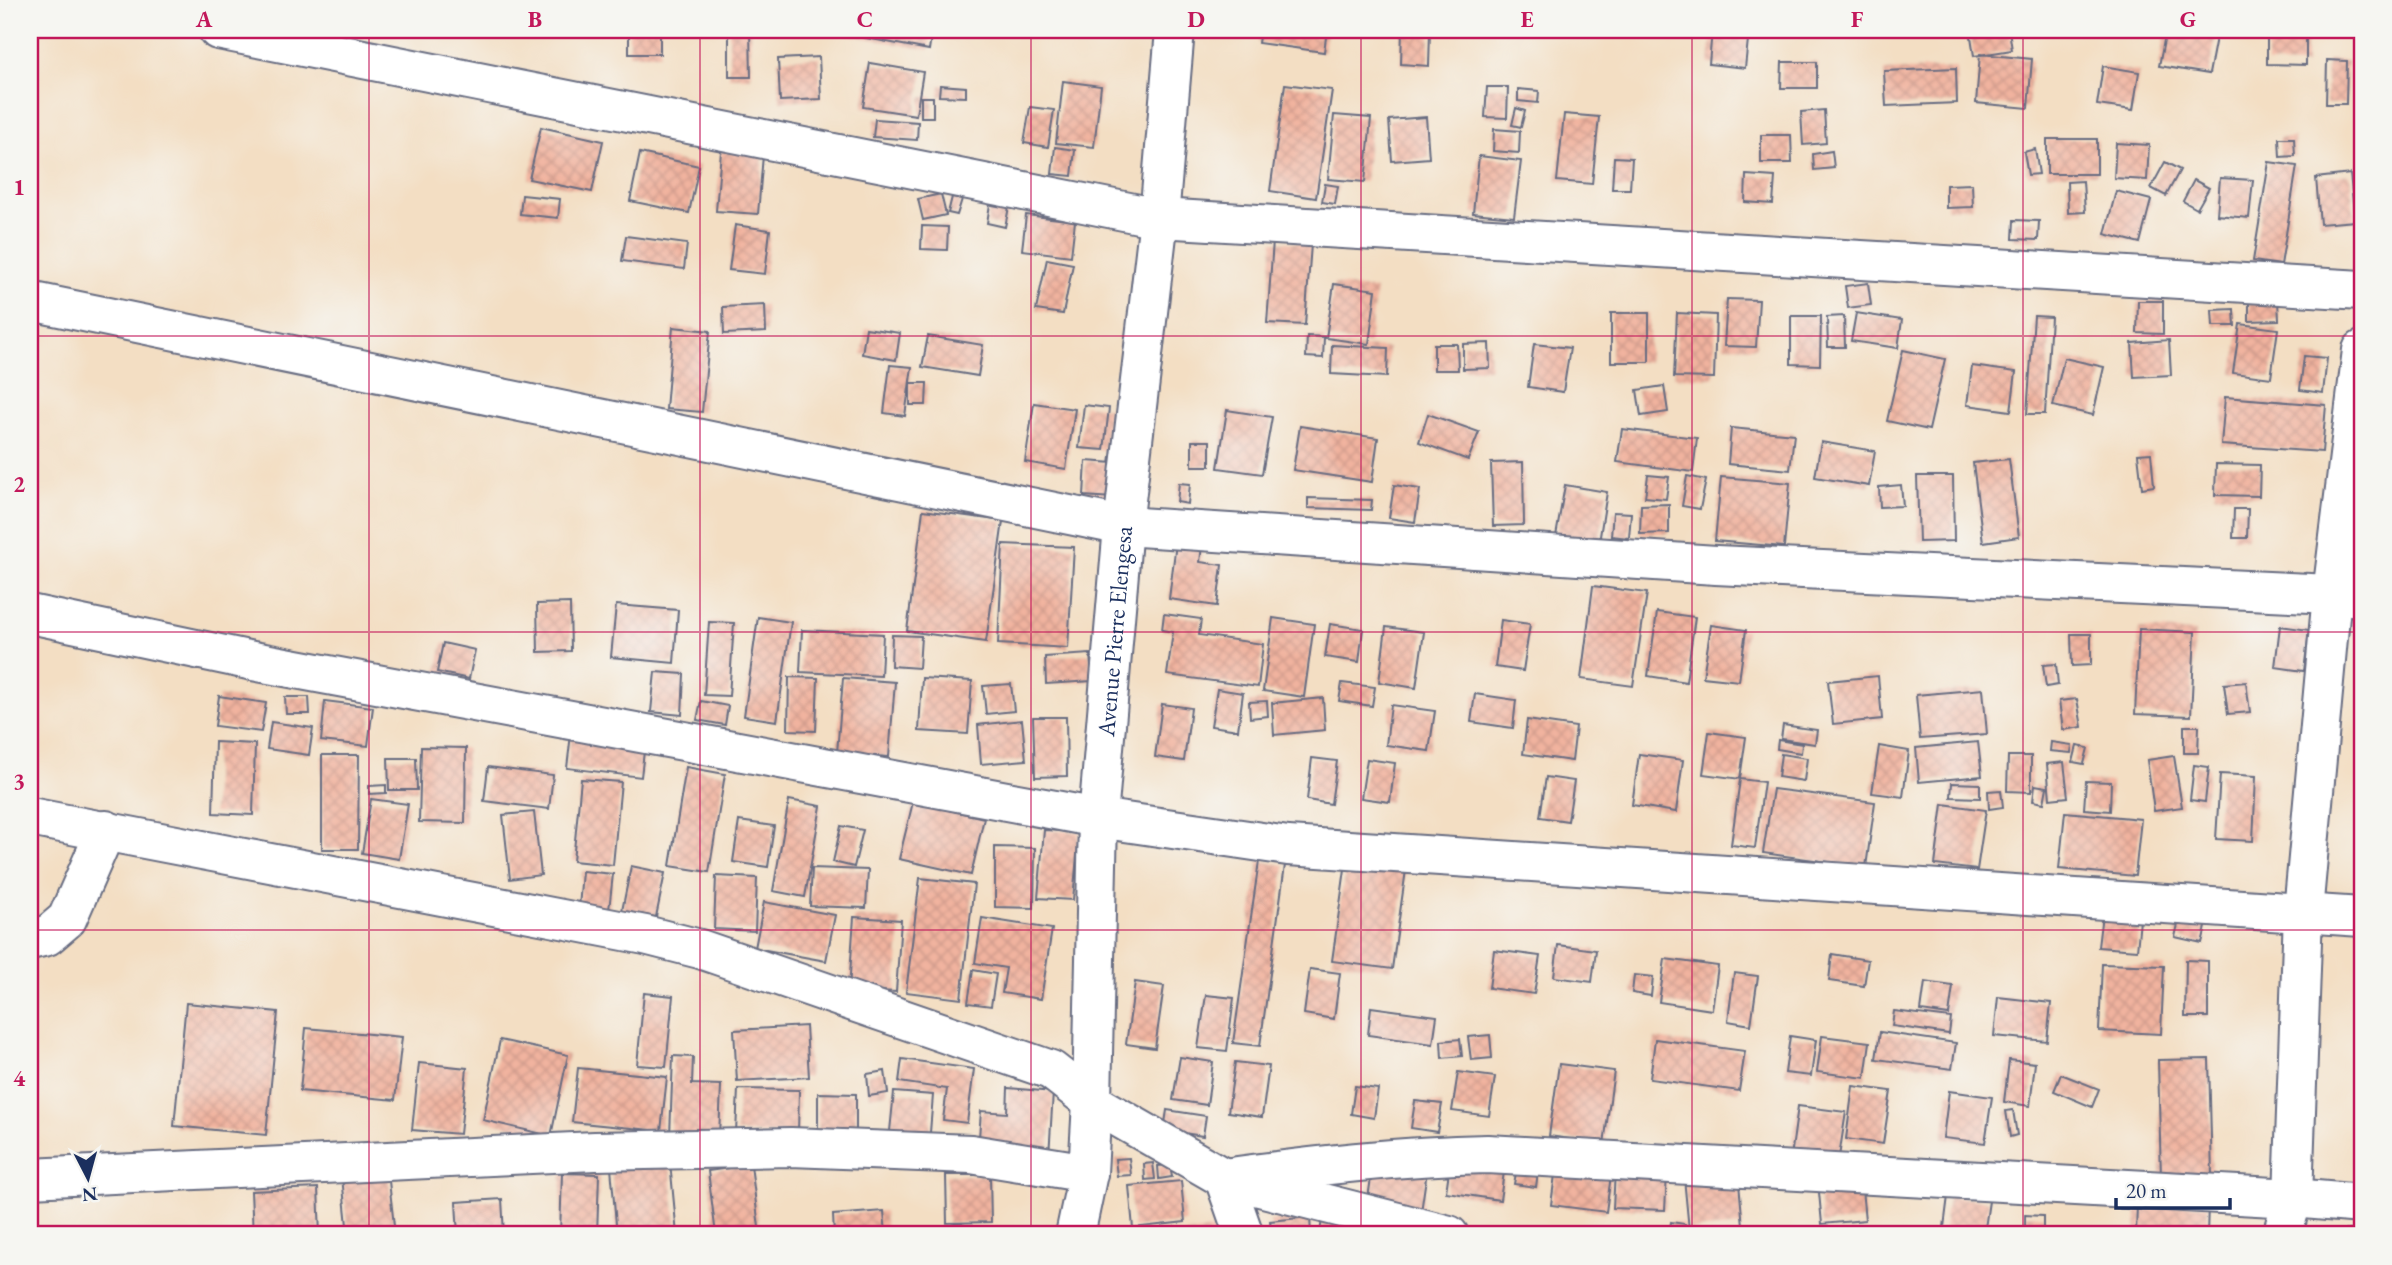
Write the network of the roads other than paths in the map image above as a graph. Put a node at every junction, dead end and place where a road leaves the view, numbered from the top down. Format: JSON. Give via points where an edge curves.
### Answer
{"nodes":[{"id":1,"x":218,"y":30,"type":"edge"},
{"id":2,"x":1175,"y":30,"type":"edge"},
{"id":3,"x":1158,"y":218,"type":"junction"},
{"id":4,"x":2362,"y":290,"type":"edge"},
{"id":5,"x":30,"y":301,"type":"edge"},
{"id":6,"x":2362,"y":350,"type":"edge"},
{"id":7,"x":1123,"y":527,"type":"junction"},
{"id":8,"x":2347,"y":595,"type":"edge"},
{"id":9,"x":30,"y":614,"type":"edge"},
{"id":10,"x":30,"y":817,"type":"edge"},
{"id":11,"x":1098,"y":818,"type":"junction"},
{"id":12,"x":106,"y":830,"type":"junction"},
{"id":13,"x":2303,"y":912,"type":"junction"},
{"id":14,"x":2362,"y":917,"type":"edge"},
{"id":15,"x":30,"y":940,"type":"edge"},
{"id":16,"x":1092,"y":1102,"type":"junction"},
{"id":17,"x":1088,"y":1173,"type":"junction"},
{"id":18,"x":30,"y":1178,"type":"edge"},
{"id":19,"x":1224,"y":1178,"type":"junction"},
{"id":20,"x":2293,"y":1198,"type":"junction"},
{"id":21,"x":2362,"y":1204,"type":"edge"},
{"id":22,"x":1075,"y":1235,"type":"edge"},
{"id":23,"x":1244,"y":1235,"type":"edge"},
{"id":24,"x":1449,"y":1235,"type":"edge"},
{"id":25,"x":2282,"y":1235,"type":"edge"}],
"edges":[{"from":1,"to":3,"type":"street"},
{"from":2,"to":3,"type":"street","name":"Avenue Pierre Elengesa"},
{"from":3,"to":4,"type":"street"},
{"from":3,"to":7,"type":"street","name":"Avenue Pierre Elengesa"},
{"from":5,"to":7,"type":"street"},
{"from":6,"to":8,"type":"street"},
{"from":7,"to":8,"type":"street","via":[[1716,565]]},
{"from":7,"to":11,"type":"street","name":"Avenue Pierre Elengesa"},
{"from":8,"to":13,"type":"street"},
{"from":9,"to":11,"type":"street","via":[[253,661]]},
{"from":10,"to":12,"type":"street"},
{"from":11,"to":13,"type":"street","via":[[1288,846]]},
{"from":11,"to":16,"type":"street","name":"Avenue Pierre Elengesa"},
{"from":12,"to":15,"type":"street","via":[[67,919],[47,936]]},
{"from":12,"to":16,"type":"street","via":[[700,948],[1051,1070]]},
{"from":13,"to":14,"type":"street"},
{"from":13,"to":20,"type":"street"},
{"from":16,"to":17,"type":"street","name":"Avenue Pierre Elengesa"},
{"from":16,"to":19,"type":"street"},
{"from":17,"to":18,"type":"street","via":[[971,1154],[791,1147],[595,1151]]},
{"from":17,"to":22,"type":"street","name":"Avenue Pierre Elengesa"},
{"from":19,"to":20,"type":"street","via":[[1355,1160],[1487,1154]]},
{"from":19,"to":23,"type":"street"},
{"from":19,"to":24,"type":"street"},
{"from":20,"to":21,"type":"street"},
{"from":20,"to":25,"type":"street"}]}
